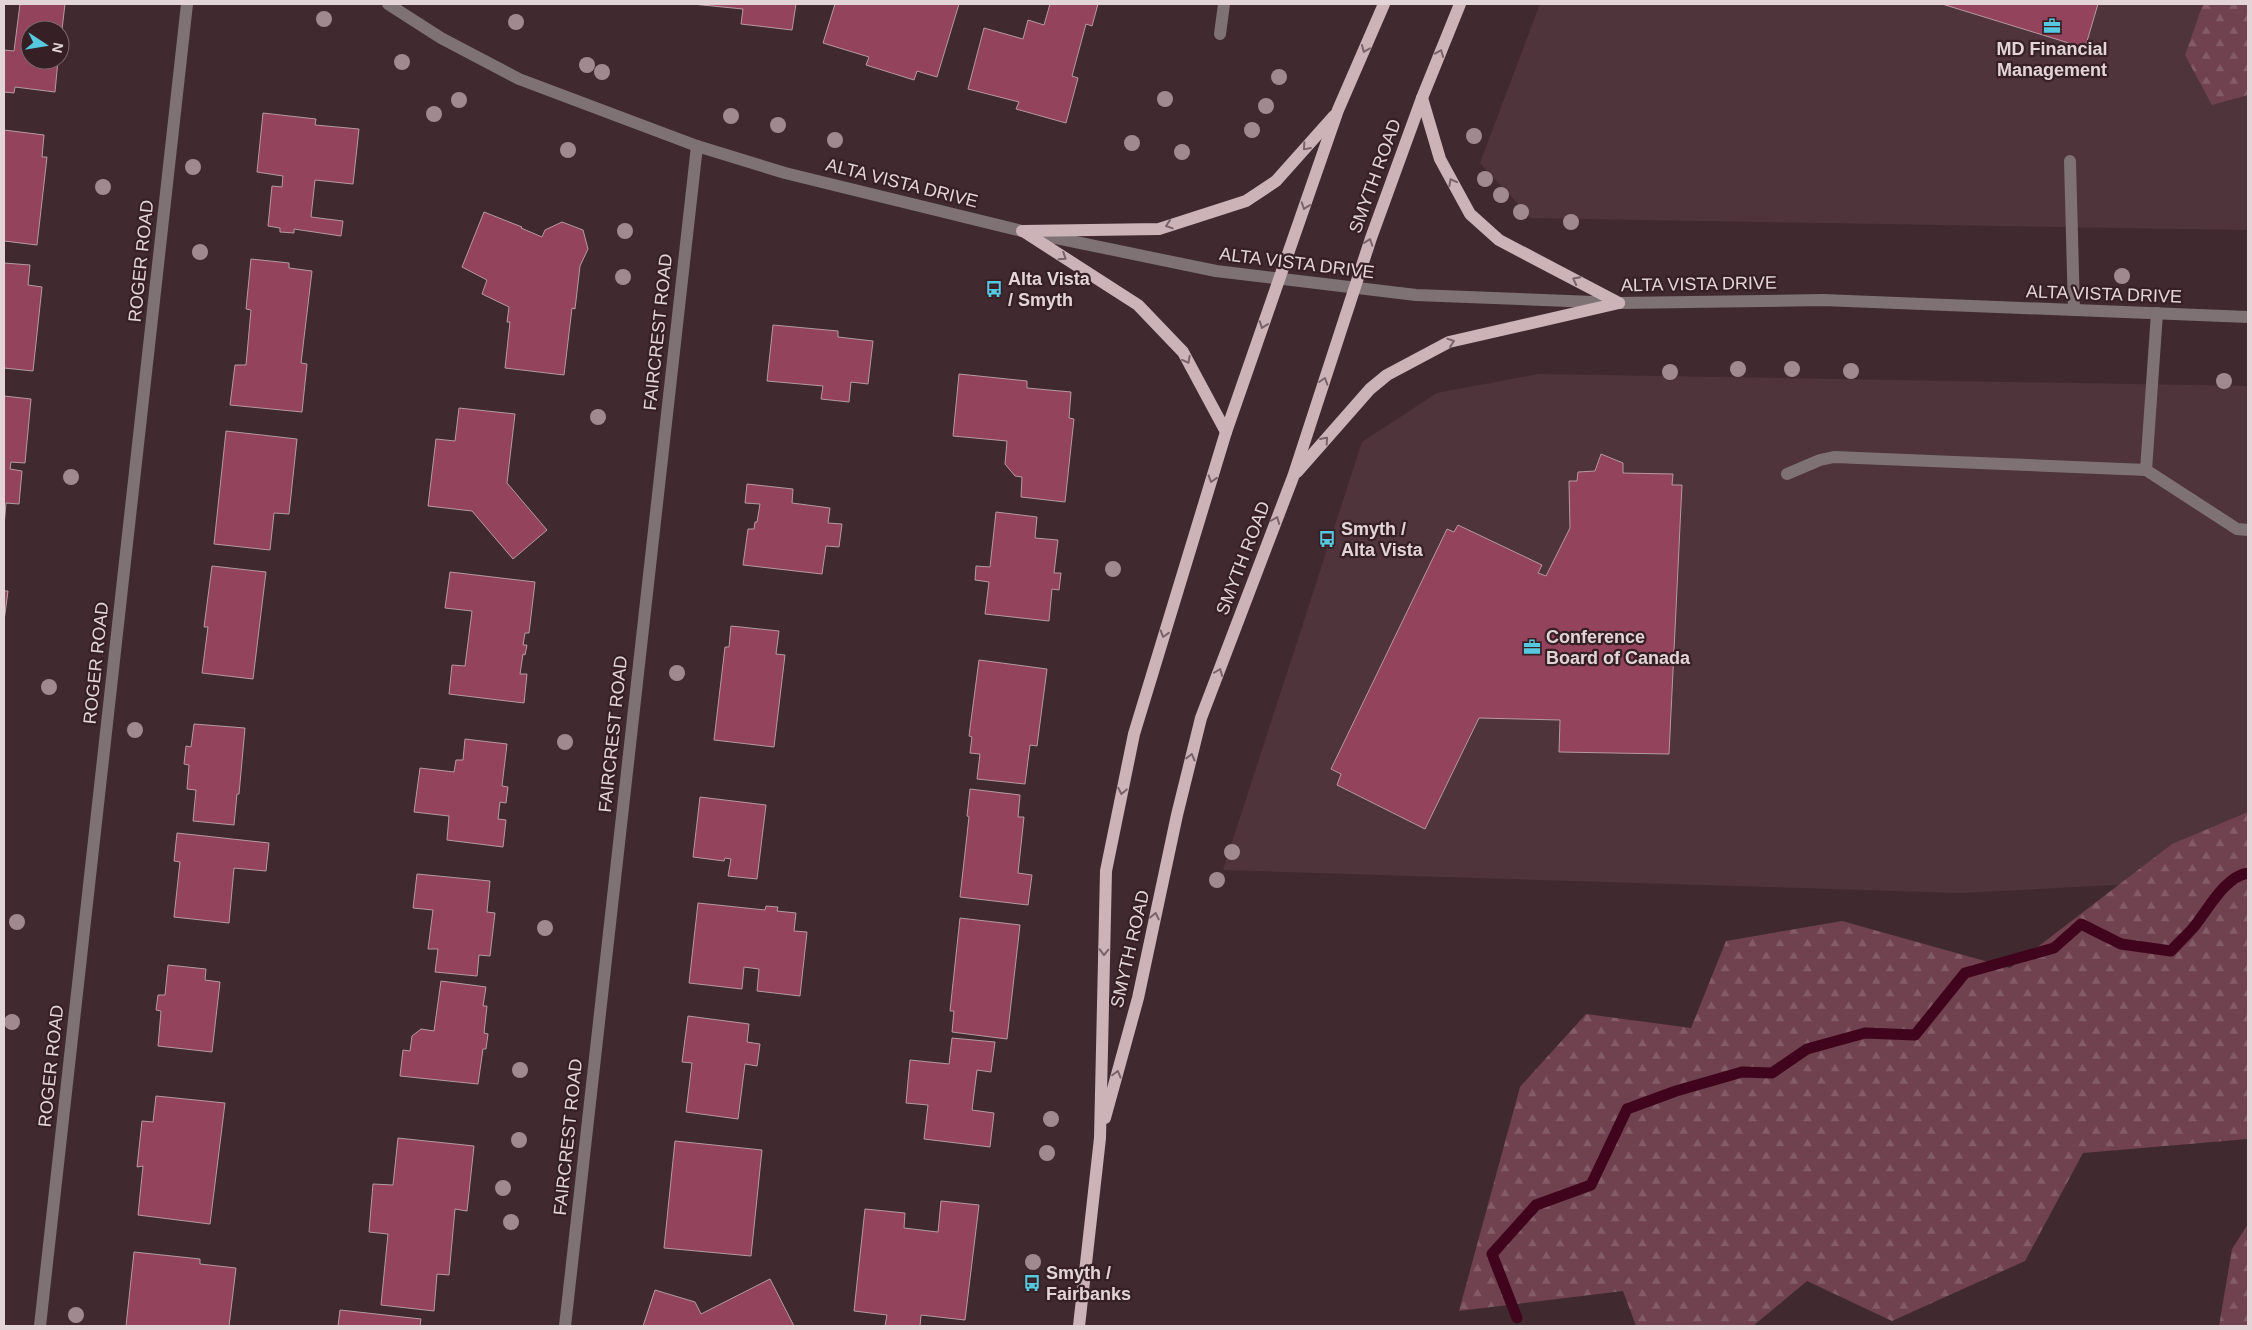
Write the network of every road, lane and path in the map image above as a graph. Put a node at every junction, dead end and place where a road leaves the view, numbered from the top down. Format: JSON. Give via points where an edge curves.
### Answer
{"nodes":[{"id":1,"x":187,"y":4,"type":"edge"},
{"id":2,"x":388,"y":4,"type":"edge"},
{"id":3,"x":1224,"y":4,"type":"edge"},
{"id":4,"x":1384,"y":4,"type":"edge"},
{"id":5,"x":1460,"y":4,"type":"edge"},
{"id":6,"x":1220,"y":34,"type":"dead end"},
{"id":7,"x":1422,"y":98,"type":"junction"},
{"id":8,"x":1338,"y":110,"type":"junction"},
{"id":9,"x":697,"y":146,"type":"junction"},
{"id":10,"x":2070,"y":161,"type":"dead end"},
{"id":11,"x":1022,"y":231,"type":"junction"},
{"id":12,"x":1279,"y":279,"type":"junction"},
{"id":13,"x":1354,"y":288,"type":"junction"},
{"id":14,"x":1619,"y":303,"type":"junction"},
{"id":15,"x":2074,"y":310,"type":"junction"},
{"id":16,"x":2157,"y":313,"type":"junction"},
{"id":17,"x":2248,"y":317,"type":"edge"},
{"id":18,"x":1226,"y":432,"type":"junction"},
{"id":19,"x":2146,"y":470,"type":"junction"},
{"id":20,"x":1787,"y":474,"type":"dead end"},
{"id":21,"x":1293,"y":477,"type":"junction"},
{"id":22,"x":2248,"y":530,"type":"edge"},
{"id":23,"x":1100,"y":1138,"type":"junction"},
{"id":24,"x":40,"y":1326,"type":"edge"},
{"id":25,"x":565,"y":1326,"type":"edge"},
{"id":26,"x":1079,"y":1326,"type":"edge"}],
"edges":[{"from":1,"to":24,"type":"street","name":"ROGER ROAD"},
{"from":2,"to":9,"type":"street","name":"ALTA VISTA DRIVE","via":[[441,38],[519,79]]},
{"from":3,"to":6,"type":"street"},
{"from":4,"to":8,"type":"main road","name":"SMYTH ROAD","one_way":true},
{"from":7,"to":5,"type":"main road","name":"SMYTH ROAD","one_way":true},
{"from":13,"to":7,"type":"main road","name":"SMYTH ROAD","one_way":true},
{"from":14,"to":7,"type":"main road","one_way":true,"via":[[1500,240],[1470,214],[1440,159]]},
{"from":8,"to":11,"type":"main road","one_way":true,"via":[[1276,181],[1246,201],[1159,229]]},
{"from":8,"to":12,"type":"main road","name":"SMYTH ROAD","one_way":true},
{"from":9,"to":11,"type":"street","name":"ALTA VISTA DRIVE","via":[[785,173]]},
{"from":9,"to":25,"type":"street","name":"FAIRCREST ROAD"},
{"from":10,"to":15,"type":"street"},
{"from":11,"to":12,"type":"street","name":"ALTA VISTA DRIVE","via":[[1216,271]]},
{"from":11,"to":18,"type":"main road","one_way":true,"via":[[1138,305],[1182,352]]},
{"from":12,"to":13,"type":"street","name":"ALTA VISTA DRIVE"},
{"from":12,"to":18,"type":"main road","name":"SMYTH ROAD","one_way":true},
{"from":13,"to":14,"type":"street","name":"ALTA VISTA DRIVE","via":[[1416,295]]},
{"from":21,"to":13,"type":"main road","name":"SMYTH ROAD","one_way":true},
{"from":14,"to":15,"type":"street","name":"ALTA VISTA DRIVE","via":[[1824,300]]},
{"from":21,"to":14,"type":"main road","one_way":true,"via":[[1370,389],[1388,374],[1449,342]]},
{"from":15,"to":16,"type":"street","name":"ALTA VISTA DRIVE"},
{"from":16,"to":17,"type":"street","name":"ALTA VISTA DRIVE"},
{"from":16,"to":19,"type":"street"},
{"from":18,"to":23,"type":"main road","name":"SMYTH ROAD","one_way":true,"via":[[1134,734],[1106,871]]},
{"from":19,"to":20,"type":"street","via":[[1834,457]]},
{"from":19,"to":22,"type":"street","via":[[2237,529]]},
{"from":23,"to":21,"type":"main road","name":"SMYTH ROAD","one_way":true,"via":[[1138,998],[1201,718]]},
{"from":23,"to":26,"type":"main road","name":"SMYTH ROAD"}]}
